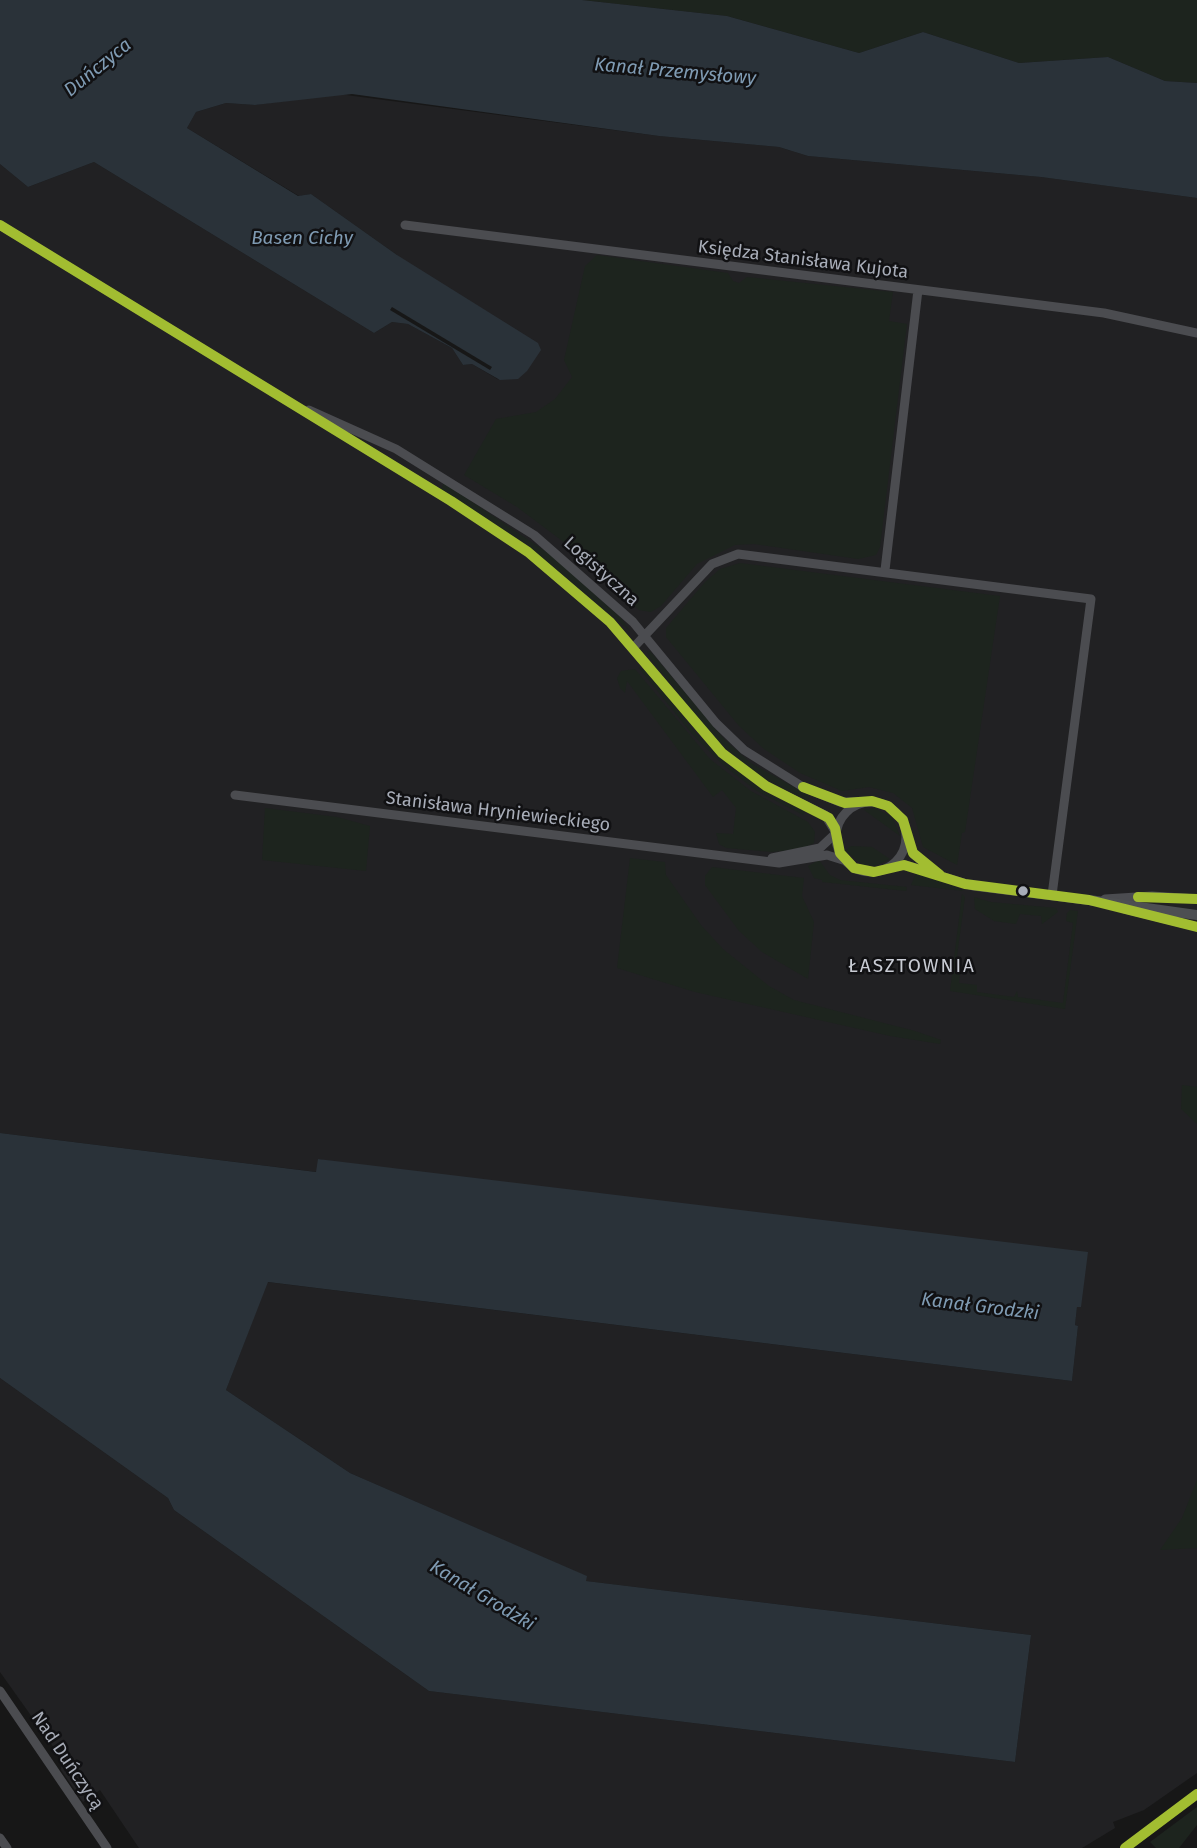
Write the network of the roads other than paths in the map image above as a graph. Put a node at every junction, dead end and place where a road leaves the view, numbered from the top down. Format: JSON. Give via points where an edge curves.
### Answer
{"nodes":[{"id":1,"x":0,"y":225,"type":"edge"},
{"id":2,"x":405,"y":225,"type":"dead end"},
{"id":3,"x":918,"y":290,"type":"junction"},
{"id":4,"x":1197,"y":333,"type":"edge"},
{"id":5,"x":285,"y":399,"type":"junction"},
{"id":6,"x":885,"y":570,"type":"junction"},
{"id":7,"x":645,"y":635,"type":"junction"},
{"id":8,"x":634,"y":648,"type":"junction"},
{"id":9,"x":235,"y":795,"type":"dead end"},
{"id":10,"x":862,"y":803,"type":"junction"},
{"id":11,"x":836,"y":833,"type":"junction"},
{"id":12,"x":907,"y":837,"type":"junction"},
{"id":13,"x":758,"y":859,"type":"junction"},
{"id":14,"x":846,"y":862,"type":"junction"},
{"id":15,"x":891,"y":867,"type":"junction"},
{"id":16,"x":950,"y":880,"type":"junction"},
{"id":17,"x":1052,"y":895,"type":"junction"},
{"id":18,"x":1197,"y":899,"type":"edge"},
{"id":19,"x":1089,"y":900,"type":"junction"},
{"id":20,"x":1197,"y":915,"type":"edge"},
{"id":21,"x":1197,"y":927,"type":"edge"},
{"id":22,"x":0,"y":1691,"type":"edge"},
{"id":23,"x":1197,"y":1794,"type":"edge"},
{"id":24,"x":0,"y":1838,"type":"edge"},
{"id":25,"x":7,"y":1848,"type":"edge"},
{"id":26,"x":107,"y":1848,"type":"edge"},
{"id":27,"x":1125,"y":1848,"type":"edge"}],
"edges":[{"from":1,"to":5,"type":"street","name":"Logistyczna"},
{"from":2,"to":3,"type":"street","name":"Księdza Stanisława Kujota"},
{"from":3,"to":4,"type":"street","name":"Księdza Stanisława Kujota","via":[[1104,313]]},
{"from":3,"to":6,"type":"street"},
{"from":5,"to":7,"type":"street","name":"Logistyczna","via":[[385,443],[494,508],[557,554]]},
{"from":5,"to":8,"type":"street","name":"Logistyczna","via":[[522,548]]},
{"from":6,"to":7,"type":"street","via":[[746,553],[729,555],[704,572]]},
{"from":6,"to":17,"type":"street","via":[[1091,599]]},
{"from":7,"to":8,"type":"street"},
{"from":7,"to":10,"type":"street","name":"Logistyczna","via":[[716,723],[750,754],[810,790],[845,803]]},
{"from":8,"to":11,"type":"street","name":"Logistyczna","via":[[722,753],[766,786],[823,814]]},
{"from":9,"to":13,"type":"street","name":"Stanisława Hryniewieckiego"},
{"from":10,"to":11,"type":"street","via":[[844,814]]},
{"from":10,"to":12,"type":"street","via":[[879,802],[894,810]]},
{"from":11,"to":13,"type":"street","name":"Stanisława Hryniewieckiego","via":[[818,848]]},
{"from":11,"to":14,"type":"street"},
{"from":12,"to":15,"type":"street","via":[[902,854]]},
{"from":12,"to":16,"type":"street","via":[[916,856]]},
{"from":13,"to":14,"type":"street","name":"Stanisława Hryniewieckiego","via":[[785,863],[827,855]]},
{"from":14,"to":15,"type":"street","via":[[867,872]]},
{"from":15,"to":16,"type":"street","via":[[906,865]]},
{"from":16,"to":17,"type":"street"},
{"from":17,"to":19,"type":"street"},
{"from":18,"to":19,"type":"street"},
{"from":19,"to":20,"type":"main road"},
{"from":19,"to":21,"type":"street"},
{"from":22,"to":26,"type":"street","name":"Nad Duńczycą"},
{"from":23,"to":27,"type":"street"},
{"from":24,"to":25,"type":"street"}]}
